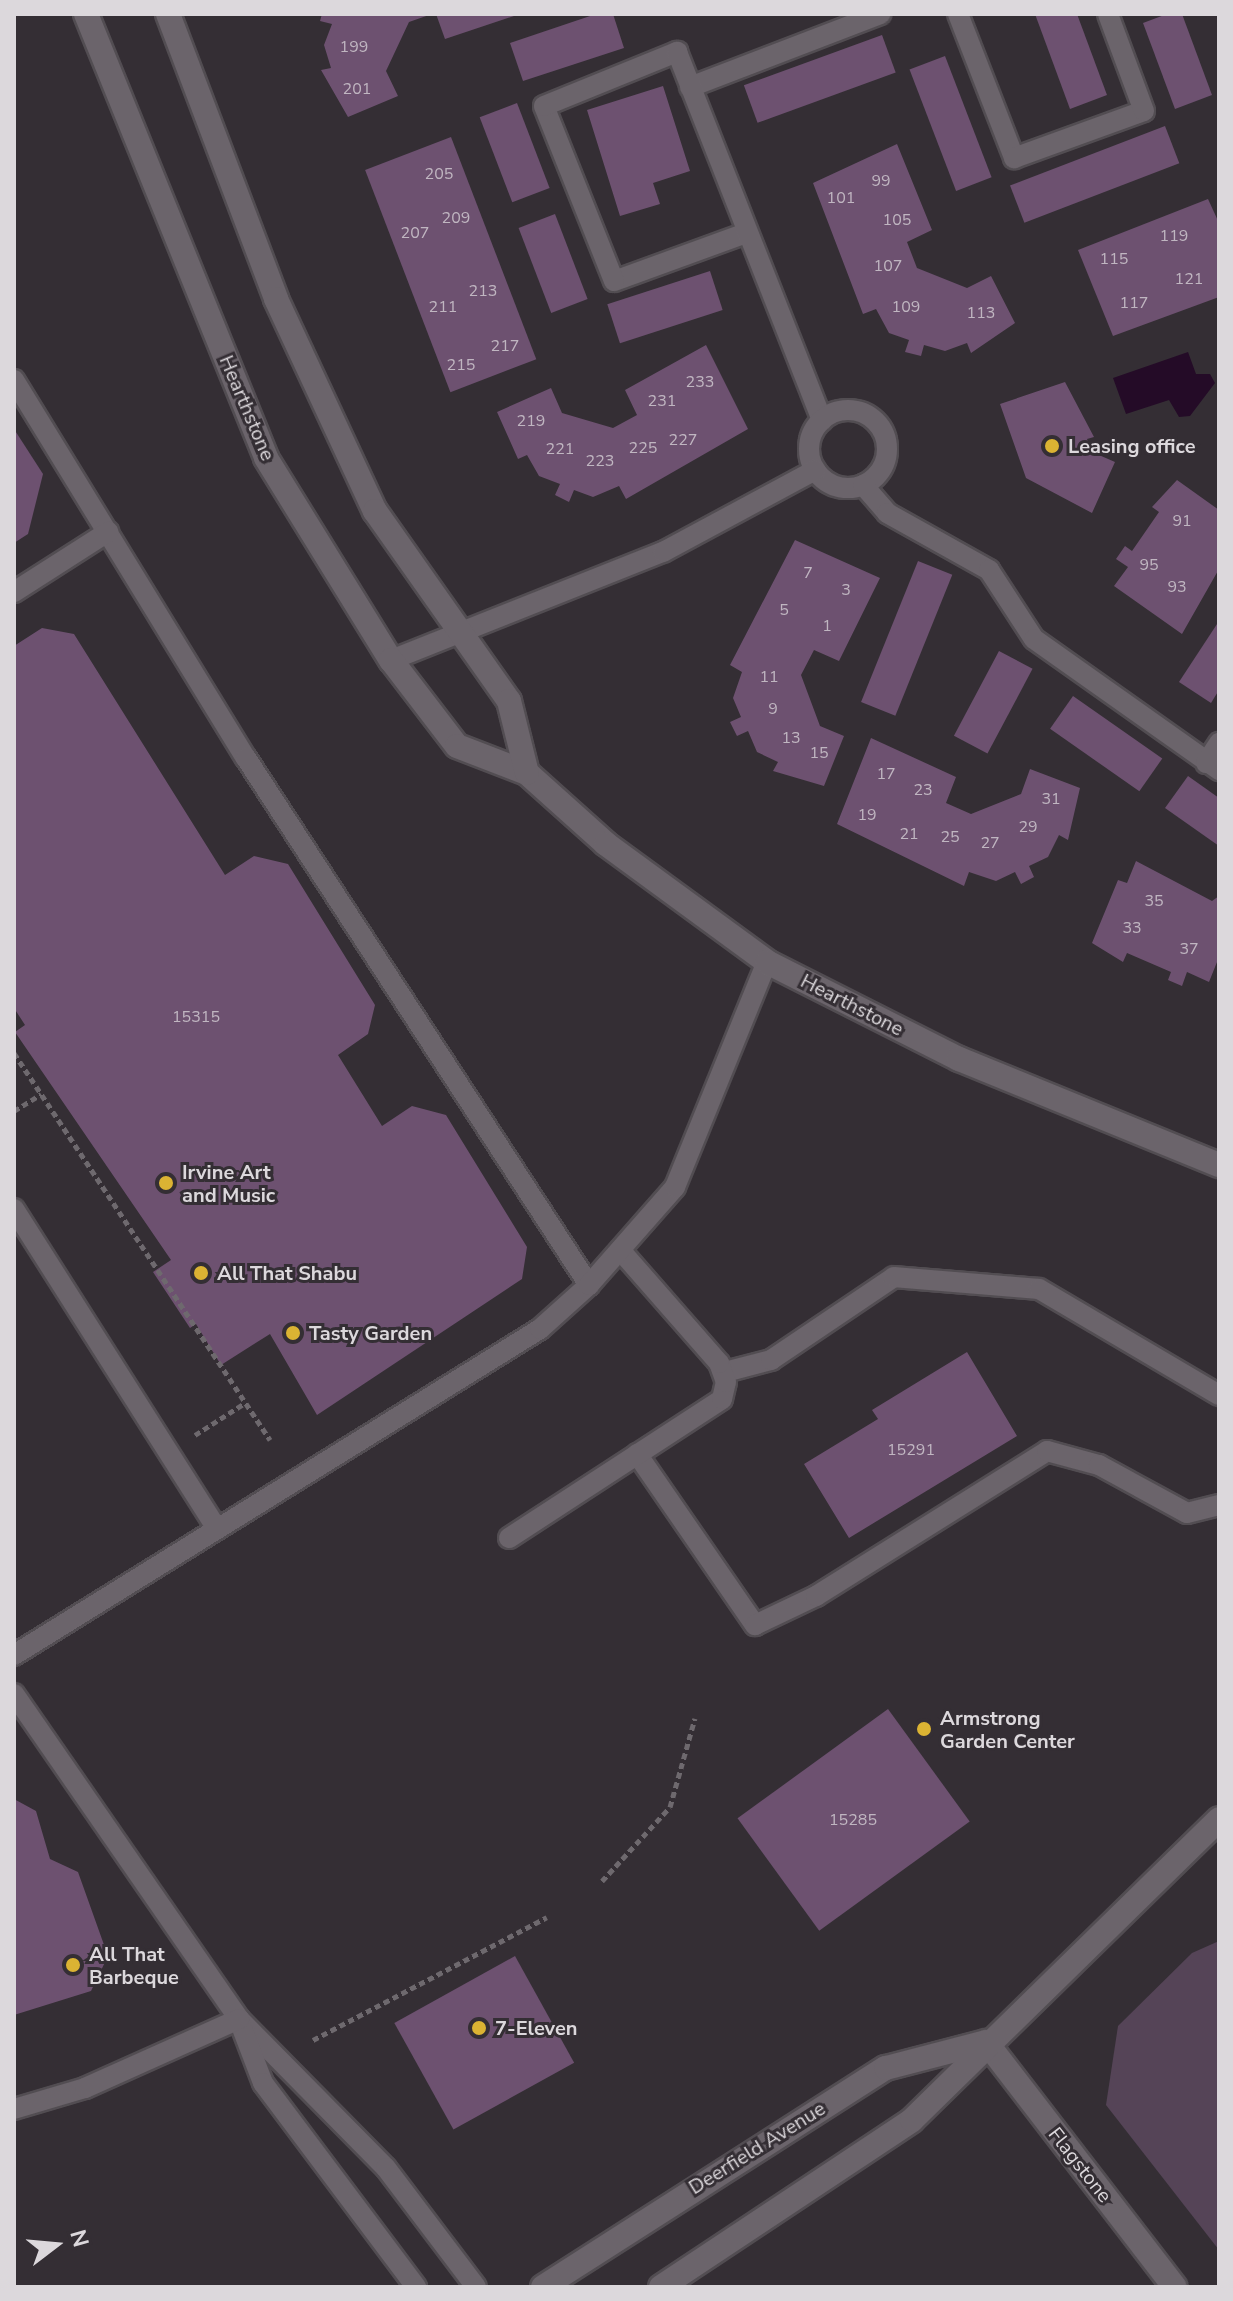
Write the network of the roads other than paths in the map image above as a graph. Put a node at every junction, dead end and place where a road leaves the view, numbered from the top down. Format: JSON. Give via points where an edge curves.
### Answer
{"nodes":[{"id":1,"x":86,"y":14,"type":"edge"},
{"id":2,"x":168,"y":14,"type":"edge"},
{"id":3,"x":880,"y":14,"type":"edge"},
{"id":4,"x":958,"y":14,"type":"edge"},
{"id":5,"x":1108,"y":14,"type":"edge"},
{"id":6,"x":690,"y":87,"type":"junction"},
{"id":7,"x":746,"y":233,"type":"junction"},
{"id":8,"x":14,"y":380,"type":"edge"},
{"id":9,"x":822,"y":420,"type":"junction"},
{"id":10,"x":815,"y":470,"type":"junction"},
{"id":11,"x":863,"y":485,"type":"junction"},
{"id":12,"x":108,"y":532,"type":"junction"},
{"id":13,"x":14,"y":592,"type":"edge"},
{"id":14,"x":455,"y":631,"type":"junction"},
{"id":15,"x":391,"y":660,"type":"junction"},
{"id":16,"x":1219,"y":743,"type":"edge"},
{"id":17,"x":1213,"y":766,"type":"edge"},
{"id":18,"x":527,"y":773,"type":"junction"},
{"id":19,"x":767,"y":962,"type":"junction"},
{"id":20,"x":1219,"y":1165,"type":"edge"},
{"id":21,"x":14,"y":1209,"type":"edge"},
{"id":22,"x":620,"y":1250,"type":"junction"},
{"id":23,"x":589,"y":1285,"type":"junction"},
{"id":24,"x":725,"y":1372,"type":"junction"},
{"id":25,"x":1219,"y":1395,"type":"edge"},
{"id":26,"x":637,"y":1454,"type":"junction"},
{"id":27,"x":1219,"y":1505,"type":"edge"},
{"id":28,"x":217,"y":1529,"type":"junction"},
{"id":29,"x":509,"y":1538,"type":"dead end"},
{"id":30,"x":14,"y":1655,"type":"edge"},
{"id":31,"x":14,"y":1694,"type":"edge"},
{"id":32,"x":1219,"y":1819,"type":"edge"},
{"id":33,"x":239,"y":2019,"type":"junction"},
{"id":34,"x":986,"y":2042,"type":"junction"},
{"id":35,"x":14,"y":2109,"type":"edge"},
{"id":36,"x":416,"y":2287,"type":"edge"},
{"id":37,"x":476,"y":2287,"type":"edge"},
{"id":38,"x":543,"y":2287,"type":"edge"},
{"id":39,"x":661,"y":2287,"type":"edge"},
{"id":40,"x":1175,"y":2287,"type":"edge"}],
"edges":[{"from":1,"to":15,"type":"street","name":"Hearthstone","via":[[266,458]]},
{"from":2,"to":14,"type":"street","via":[[283,313],[375,511]]},
{"from":3,"to":6,"type":"lane"},
{"from":4,"to":5,"type":"lane","via":[[1014,158],[1144,111]]},
{"from":6,"to":7,"type":"lane"},
{"from":6,"to":7,"type":"lane","via":[[677,52],[544,106],[614,281]]},
{"from":7,"to":9,"type":"lane"},
{"from":8,"to":12,"type":"lane"},
{"from":9,"to":10,"type":"lane","via":[[809,444]]},
{"from":9,"to":11,"type":"lane","via":[[860,412],[881,428],[887,454]]},
{"from":10,"to":11,"type":"lane","via":[[837,487]]},
{"from":10,"to":14,"type":"lane","via":[[663,552]]},
{"from":11,"to":17,"type":"lane","via":[[916,533],[973,557],[1034,639]]},
{"from":12,"to":13,"type":"lane"},
{"from":12,"to":23,"type":"lane"},
{"from":14,"to":15,"type":"lane"},
{"from":14,"to":18,"type":"street","via":[[509,701]]},
{"from":15,"to":18,"type":"street","name":"Hearthstone","via":[[457,746]]},
{"from":16,"to":17,"type":"lane"},
{"from":18,"to":19,"type":"street","name":"Hearthstone","via":[[606,844]]},
{"from":19,"to":20,"type":"street","name":"Hearthstone","via":[[959,1059]]},
{"from":19,"to":22,"type":"lane","via":[[675,1187]]},
{"from":21,"to":28,"type":"lane"},
{"from":22,"to":23,"type":"lane"},
{"from":22,"to":24,"type":"lane"},
{"from":23,"to":28,"type":"lane","via":[[540,1329]]},
{"from":24,"to":25,"type":"lane","via":[[771,1360],[894,1277],[1039,1289]]},
{"from":24,"to":26,"type":"lane","via":[[722,1399]]},
{"from":26,"to":27,"type":"lane","via":[[755,1625],[816,1596],[1047,1451],[1099,1465],[1187,1513]]},
{"from":26,"to":29,"type":"lane"},
{"from":28,"to":30,"type":"lane"},
{"from":31,"to":33,"type":"lane"},
{"from":32,"to":34,"type":"street","name":"Deerfield Avenue","via":[[1101,1941]]},
{"from":33,"to":35,"type":"lane","via":[[85,2088]]},
{"from":33,"to":36,"type":"lane","via":[[263,2083]]},
{"from":33,"to":37,"type":"lane","via":[[386,2168]]},
{"from":34,"to":38,"type":"street","name":"Deerfield Avenue","via":[[886,2068]]},
{"from":34,"to":39,"type":"street","name":"Deerfield Avenue","via":[[912,2120]]},
{"from":34,"to":40,"type":"street","name":"Flagstone"}]}
